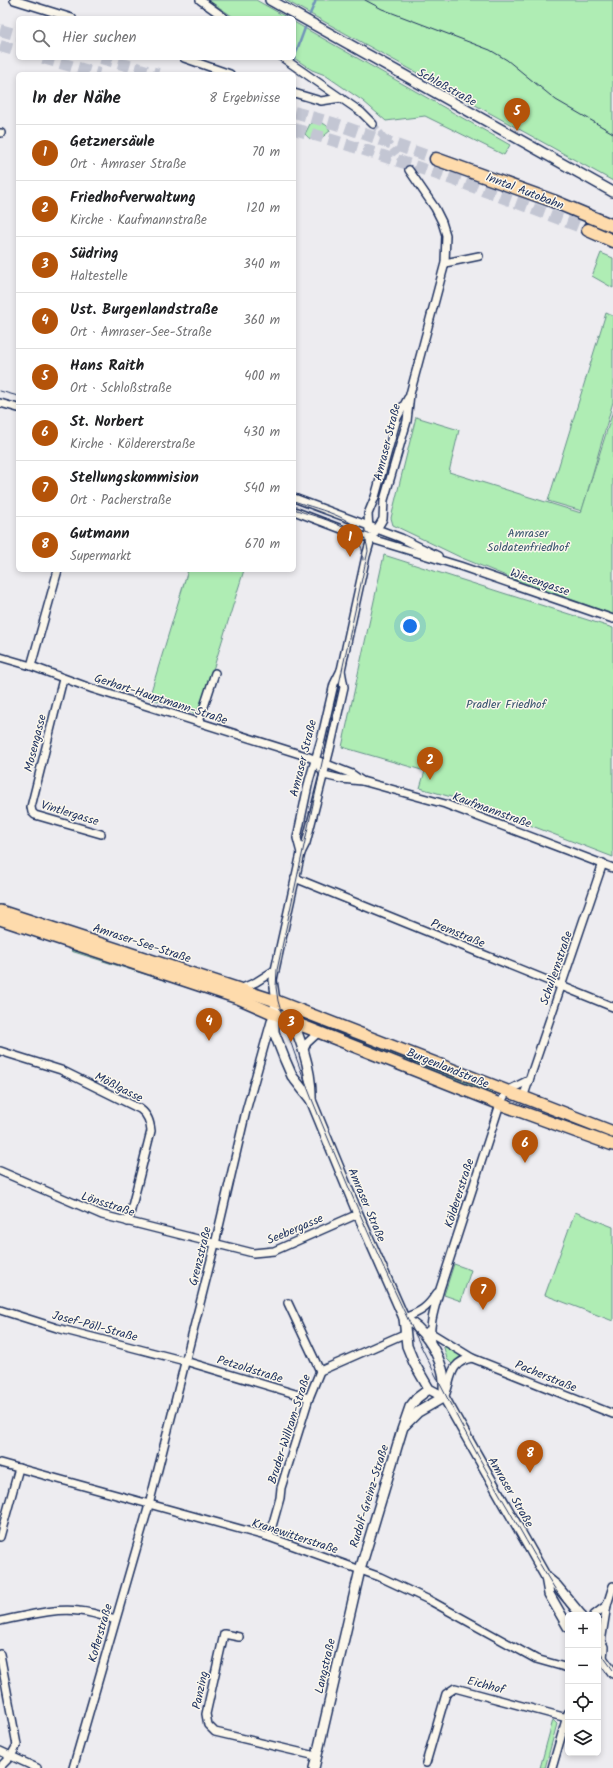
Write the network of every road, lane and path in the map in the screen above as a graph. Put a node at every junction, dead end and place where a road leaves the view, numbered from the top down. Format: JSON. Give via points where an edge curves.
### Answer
{"nodes":[{"id":1,"x":14,"y":0,"type":"edge"},
{"id":2,"x":200,"y":0,"type":"edge"},
{"id":3,"x":270,"y":0,"type":"edge"},
{"id":4,"x":66,"y":16,"type":"edge"},
{"id":5,"x":222,"y":16,"type":"edge"},
{"id":6,"x":190,"y":60,"type":"edge"},
{"id":7,"x":285,"y":60,"type":"edge"},
{"id":8,"x":224,"y":72,"type":"edge"},
{"id":9,"x":296,"y":94,"type":"edge"},
{"id":10,"x":342,"y":98,"type":"junction"},
{"id":11,"x":373,"y":124,"type":"tunnel mouth"},
{"id":12,"x":436,"y":159,"type":"tunnel mouth"},
{"id":13,"x":409,"y":170,"type":"tunnel mouth"},
{"id":14,"x":613,"y":192,"type":"edge"},
{"id":15,"x":613,"y":226,"type":"edge"},
{"id":16,"x":588,"y":230,"type":"tunnel mouth"},
{"id":17,"x":613,"y":241,"type":"edge"},
{"id":18,"x":479,"y":256,"type":"dead end"},
{"id":19,"x":445,"y":263,"type":"junction"},
{"id":20,"x":410,"y":394,"type":"junction"},
{"id":21,"x":0,"y":403,"type":"edge"},
{"id":22,"x":16,"y":407,"type":"edge"},
{"id":23,"x":296,"y":499,"type":"edge"},
{"id":24,"x":296,"y":512,"type":"edge"},
{"id":25,"x":368,"y":526,"type":"junction"},
{"id":26,"x":377,"y":530,"type":"junction"},
{"id":27,"x":371,"y":539,"type":"junction"},
{"id":28,"x":460,"y":566,"type":"junction"},
{"id":29,"x":57,"y":572,"type":"edge"},
{"id":30,"x":613,"y":619,"type":"edge"},
{"id":31,"x":0,"y":657,"type":"edge"},
{"id":32,"x":31,"y":666,"type":"junction"},
{"id":33,"x":341,"y":670,"type":"junction"},
{"id":34,"x":214,"y":673,"type":"dead end"},
{"id":35,"x":62,"y":678,"type":"junction"},
{"id":36,"x":199,"y":722,"type":"junction"},
{"id":37,"x":316,"y":760,"type":"junction"},
{"id":38,"x":327,"y":764,"type":"junction"},
{"id":39,"x":324,"y":775,"type":"junction"},
{"id":40,"x":362,"y":781,"type":"junction"},
{"id":41,"x":32,"y":812,"type":"joint"},
{"id":42,"x":101,"y":834,"type":"dead end"},
{"id":43,"x":301,"y":853,"type":"junction"},
{"id":44,"x":603,"y":863,"type":"junction"},
{"id":45,"x":613,"y":868,"type":"edge"},
{"id":46,"x":295,"y":878,"type":"junction"},
{"id":47,"x":0,"y":911,"type":"edge"},
{"id":48,"x":0,"y":920,"type":"edge"},
{"id":49,"x":275,"y":970,"type":"junction"},
{"id":50,"x":274,"y":986,"type":"junction"},
{"id":51,"x":561,"y":987,"type":"junction"},
{"id":52,"x":239,"y":989,"type":"junction"},
{"id":53,"x":281,"y":1003,"type":"junction"},
{"id":54,"x":613,"y":1007,"type":"edge"},
{"id":55,"x":274,"y":1014,"type":"junction"},
{"id":56,"x":293,"y":1022,"type":"junction"},
{"id":57,"x":319,"y":1032,"type":"junction"},
{"id":58,"x":0,"y":1051,"type":"edge"},
{"id":59,"x":303,"y":1051,"type":"junction"},
{"id":60,"x":530,"y":1080,"type":"junction"},
{"id":61,"x":507,"y":1091,"type":"junction"},
{"id":62,"x":523,"y":1098,"type":"junction"},
{"id":63,"x":311,"y":1100,"type":"junction"},
{"id":64,"x":500,"y":1104,"type":"junction"},
{"id":65,"x":613,"y":1132,"type":"edge"},
{"id":66,"x":613,"y":1145,"type":"edge"},
{"id":67,"x":0,"y":1171,"type":"edge"},
{"id":68,"x":358,"y":1214,"type":"junction"},
{"id":69,"x":128,"y":1222,"type":"junction"},
{"id":70,"x":215,"y":1244,"type":"junction"},
{"id":71,"x":440,"y":1289,"type":"junction"},
{"id":72,"x":288,"y":1303,"type":"dead end"},
{"id":73,"x":0,"y":1310,"type":"edge"},
{"id":74,"x":404,"y":1318,"type":"junction"},
{"id":75,"x":414,"y":1324,"type":"junction"},
{"id":76,"x":430,"y":1332,"type":"junction"},
{"id":77,"x":404,"y":1334,"type":"junction"},
{"id":78,"x":432,"y":1346,"type":"junction"},
{"id":79,"x":472,"y":1358,"type":"junction"},
{"id":80,"x":185,"y":1361,"type":"junction"},
{"id":81,"x":320,"y":1371,"type":"junction"},
{"id":82,"x":429,"y":1389,"type":"junction"},
{"id":83,"x":444,"y":1397,"type":"junction"},
{"id":84,"x":309,"y":1398,"type":"junction"},
{"id":85,"x":613,"y":1414,"type":"edge"},
{"id":86,"x":402,"y":1429,"type":"junction"},
{"id":87,"x":0,"y":1463,"type":"edge"},
{"id":88,"x":19,"y":1468,"type":"junction"},
{"id":89,"x":149,"y":1505,"type":"junction"},
{"id":90,"x":0,"y":1537,"type":"edge"},
{"id":91,"x":269,"y":1537,"type":"junction"},
{"id":92,"x":360,"y":1570,"type":"junction"},
{"id":93,"x":546,"y":1577,"type":"junction"},
{"id":94,"x":613,"y":1586,"type":"edge"},
{"id":95,"x":607,"y":1605,"type":"junction"},
{"id":96,"x":580,"y":1612,"type":"edge"},
{"id":97,"x":598,"y":1612,"type":"edge"},
{"id":98,"x":115,"y":1620,"type":"junction"},
{"id":99,"x":0,"y":1621,"type":"edge"},
{"id":100,"x":565,"y":1622,"type":"edge"},
{"id":101,"x":601,"y":1631,"type":"edge"},
{"id":102,"x":239,"y":1637,"type":"dead end"},
{"id":103,"x":0,"y":1654,"type":"edge"},
{"id":104,"x":601,"y":1660,"type":"edge"},
{"id":105,"x":565,"y":1667,"type":"edge"},
{"id":106,"x":613,"y":1673,"type":"edge"},
{"id":107,"x":565,"y":1716,"type":"edge"},
{"id":108,"x":566,"y":1720,"type":"edge"},
{"id":109,"x":0,"y":1753,"type":"edge"},
{"id":110,"x":12,"y":1756,"type":"junction"},
{"id":111,"x":316,"y":1756,"type":"junction"},
{"id":112,"x":426,"y":1762,"type":"dead end"},
{"id":113,"x":0,"y":1767,"type":"edge"},
{"id":114,"x":37,"y":1768,"type":"edge"},
{"id":115,"x":73,"y":1768,"type":"edge"},
{"id":116,"x":314,"y":1768,"type":"edge"},
{"id":117,"x":552,"y":1768,"type":"edge"}],
"edges":[{"from":1,"to":4,"type":"street"},
{"from":2,"to":5,"type":"street"},
{"from":3,"to":14,"type":"street","name":"Schloßstraße"},
{"from":6,"to":8,"type":"street"},
{"from":7,"to":10,"type":"street"},
{"from":9,"to":10,"type":"street","via":[[321,101]]},
{"from":10,"to":11,"type":"street"},
{"from":12,"to":15,"type":"highway","name":"Inntal Autobahn"},
{"from":13,"to":19,"type":"street","name":"Amraser Straße","via":[[442,222],[446,235]]},
{"from":16,"to":17,"type":"highway"},
{"from":18,"to":19,"type":"street"},
{"from":19,"to":20,"type":"street","name":"Amraser Straße"},
{"from":20,"to":25,"type":"street","name":"Amraser Straße","via":[[397,418],[368,514]]},
{"from":20,"to":26,"type":"street","name":"Amraser Straße","via":[[407,421],[384,500],[383,519]]},
{"from":21,"to":22,"type":"street"},
{"from":23,"to":25,"type":"street","name":"Wiesengasse"},
{"from":24,"to":27,"type":"street","name":"Wiesengasse"},
{"from":25,"to":26,"type":"street","name":"Wiesengasse"},
{"from":25,"to":27,"type":"street","name":"Amraser Straße"},
{"from":26,"to":27,"type":"street","name":"Amraser Straße"},
{"from":26,"to":28,"type":"street","name":"Wiesengasse","via":[[401,538]]},
{"from":27,"to":28,"type":"street","name":"Wiesengasse"},
{"from":27,"to":33,"type":"street","name":"Amraser Straße"},
{"from":28,"to":30,"type":"street","name":"Wiesengasse"},
{"from":29,"to":32,"type":"street"},
{"from":31,"to":32,"type":"street","name":"Gerhart-Hauptmann-Straße"},
{"from":32,"to":35,"type":"street","name":"Gerhart-Hauptmann-Straße"},
{"from":33,"to":37,"type":"street","name":"Amraser Straße","via":[[334,684]]},
{"from":33,"to":38,"type":"street","name":"Amraser Straße","via":[[344,687]]},
{"from":34,"to":36,"type":"street"},
{"from":35,"to":36,"type":"street","name":"Gerhart-Hauptmann-Straße"},
{"from":35,"to":41,"type":"street","name":"Mosengasse","via":[[31,807]]},
{"from":36,"to":37,"type":"street","name":"Gerhart-Hauptmann-Straße"},
{"from":37,"to":38,"type":"street","name":"Gerhart-Hauptmann-Straße"},
{"from":37,"to":39,"type":"street"},
{"from":37,"to":43,"type":"street","name":"Amraser Straße","via":[[296,838]]},
{"from":38,"to":39,"type":"street","name":"Amraser Straße"},
{"from":38,"to":40,"type":"street","name":"Kaufmannstraße"},
{"from":39,"to":40,"type":"street","name":"Kaufmannstraße"},
{"from":39,"to":43,"type":"street","name":"Amraser Straße"},
{"from":40,"to":44,"type":"street","name":"Kaufmannstraße","via":[[474,814]]},
{"from":41,"to":42,"type":"street","name":"Vintlergasse"},
{"from":43,"to":46,"type":"street","name":"Amraser Straße"},
{"from":44,"to":45,"type":"street","name":"Kaufmannstraße"},
{"from":44,"to":51,"type":"street","name":"Schullernstraße"},
{"from":46,"to":49,"type":"street","name":"Amraser Straße"},
{"from":46,"to":51,"type":"street","name":"Premstraße"},
{"from":47,"to":52,"type":"main road","name":"Amraser-See-Straße"},
{"from":48,"to":55,"type":"main road","name":"Amraser-See-Straße","via":[[218,990]]},
{"from":49,"to":50,"type":"street","name":"Amraser Straße"},
{"from":49,"to":52,"type":"street"},
{"from":50,"to":53,"type":"street","name":"Amraser Straße"},
{"from":50,"to":53,"type":"street","name":"Amraser Straße"},
{"from":51,"to":54,"type":"street","name":"Premstraße"},
{"from":51,"to":60,"type":"street","name":"Schullernstraße"},
{"from":52,"to":53,"type":"main road","name":"Amraser-See-Straße"},
{"from":53,"to":55,"type":"street","name":"Amraser Straße"},
{"from":53,"to":56,"type":"street","name":"Amraser Straße"},
{"from":53,"to":61,"type":"main road","name":"Burgenlandstraße"},
{"from":55,"to":56,"type":"main road","name":"Burgenlandstraße"},
{"from":55,"to":63,"type":"street","name":"Amraser Straße","via":[[274,1032],[285,1060],[292,1076]]},
{"from":55,"to":70,"type":"street","name":"Grenzstraße","via":[[252,1089]]},
{"from":56,"to":57,"type":"main road","name":"Burgenlandstraße"},
{"from":56,"to":59,"type":"street","name":"Amraser Straße"},
{"from":57,"to":59,"type":"street","via":[[307,1043]]},
{"from":57,"to":64,"type":"main road","name":"Burgenlandstraße"},
{"from":58,"to":69,"type":"street","name":"Mößlgasse","via":[[61,1070],[146,1114],[150,1121],[150,1136]]},
{"from":59,"to":63,"type":"street","name":"Amraser Straße","via":[[310,1075]]},
{"from":60,"to":61,"type":"street"},
{"from":60,"to":62,"type":"street","name":"Schullernstraße"},
{"from":61,"to":62,"type":"main road","name":"Burgenlandstraße"},
{"from":61,"to":64,"type":"street","name":"Köldererstraße"},
{"from":62,"to":65,"type":"main road","name":"Burgenlandstraße"},
{"from":63,"to":68,"type":"street","name":"Amraser Straße"},
{"from":64,"to":66,"type":"main road","name":"Burgenlandstraße"},
{"from":64,"to":71,"type":"street","name":"Köldererstraße"},
{"from":67,"to":69,"type":"street","name":"Lönsstraße","via":[[78,1206]]},
{"from":68,"to":70,"type":"street","name":"Seebergasse","via":[[267,1253],[252,1253]]},
{"from":68,"to":74,"type":"street","name":"Amraser Straße"},
{"from":69,"to":70,"type":"street","name":"Lönsstraße"},
{"from":70,"to":80,"type":"street","name":"Grenzstraße"},
{"from":71,"to":74,"type":"street","name":"Köldererstraße","via":[[426,1308]]},
{"from":71,"to":76,"type":"street","name":"Köldererstraße"},
{"from":72,"to":81,"type":"street"},
{"from":73,"to":80,"type":"street","name":"Josef-Pöll-Straße","via":[[57,1328]]},
{"from":74,"to":75,"type":"street","name":"Amraser Straße"},
{"from":74,"to":77,"type":"street","name":"Amraser Straße"},
{"from":75,"to":76,"type":"street","name":"Pacherstraße"},
{"from":75,"to":78,"type":"street","name":"Amraser Straße"},
{"from":76,"to":78,"type":"street","name":"Köldererstraße"},
{"from":76,"to":79,"type":"street","name":"Pacherstraße"},
{"from":77,"to":81,"type":"street","name":"Bruder-Willram-Straße"},
{"from":77,"to":82,"type":"street","name":"Amraser Straße","via":[[414,1363]]},
{"from":78,"to":83,"type":"street","name":"Amraser Straße","via":[[442,1369]]},
{"from":79,"to":83,"type":"street","via":[[456,1365]]},
{"from":79,"to":85,"type":"street","name":"Pacherstraße"},
{"from":80,"to":84,"type":"street","name":"Petzoldstraße"},
{"from":80,"to":89,"type":"street","name":"Grenzstraße"},
{"from":81,"to":84,"type":"street","name":"Bruder-Willram-Straße"},
{"from":82,"to":83,"type":"street"},
{"from":82,"to":86,"type":"street","name":"Rudolf-Greinz-Straße","via":[[410,1407]]},
{"from":83,"to":86,"type":"street","name":"Rudolf-Greinz-Straße","via":[[418,1412]]},
{"from":83,"to":93,"type":"street","name":"Amraser Straße"},
{"from":84,"to":91,"type":"street","name":"Bruder-Willram-Straße","via":[[281,1488]]},
{"from":86,"to":92,"type":"street","name":"Rudolf-Greinz-Straße"},
{"from":87,"to":88,"type":"street","name":"Kranewitterstraße"},
{"from":88,"to":89,"type":"street","name":"Kranewitterstraße"},
{"from":88,"to":90,"type":"street"},
{"from":89,"to":91,"type":"street","name":"Kranewitterstraße"},
{"from":89,"to":98,"type":"street","name":"Koflerstraße"},
{"from":91,"to":92,"type":"street","name":"Kranewitterstraße"},
{"from":92,"to":105,"type":"street","name":"Kranewitterstraße","via":[[429,1600],[536,1659]]},
{"from":92,"to":111,"type":"street","name":"Langstraße"},
{"from":93,"to":96,"type":"street","name":"Amraser Straße"},
{"from":93,"to":100,"type":"street","name":"Amraser Straße","via":[[549,1594]]},
{"from":94,"to":95,"type":"street"},
{"from":95,"to":97,"type":"street"},
{"from":95,"to":101,"type":"street"},
{"from":98,"to":99,"type":"street","via":[[70,1610]]},
{"from":98,"to":115,"type":"street","name":"Koflerstraße"},
{"from":102,"to":111,"type":"street","name":"Panzing","via":[[224,1634],[206,1714],[208,1726],[215,1732]]},
{"from":103,"to":110,"type":"street","via":[[17,1745]]},
{"from":104,"to":106,"type":"street"},
{"from":107,"to":112,"type":"street","name":"Eichhof","via":[[455,1688],[446,1694]]},
{"from":108,"to":117,"type":"street"},
{"from":109,"to":110,"type":"street"},
{"from":110,"to":113,"type":"street"},
{"from":110,"to":114,"type":"street"},
{"from":111,"to":116,"type":"street","name":"Langstraße"}]}
